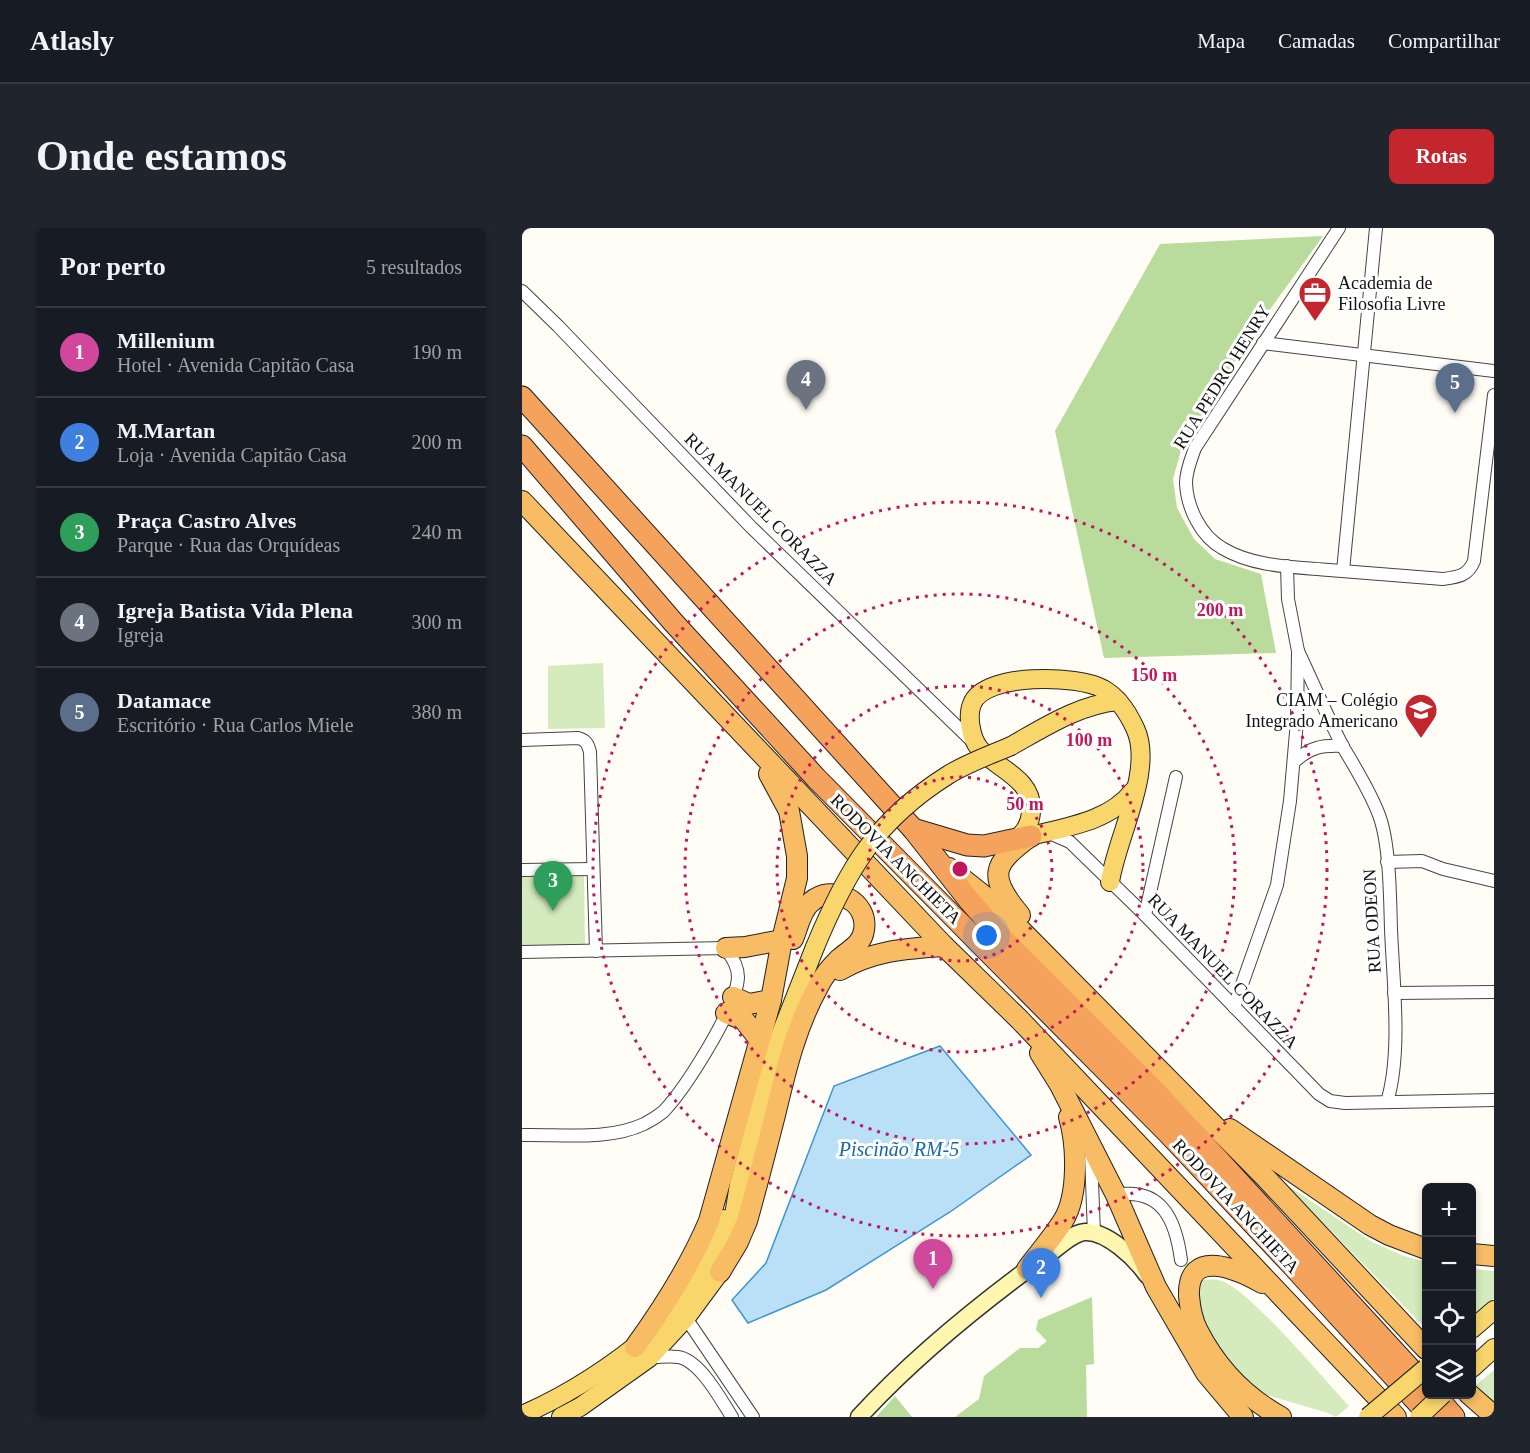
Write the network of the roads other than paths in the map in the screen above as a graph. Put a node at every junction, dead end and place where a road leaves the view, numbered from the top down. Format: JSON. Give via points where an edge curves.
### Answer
{"nodes":[{"id":1,"x":1339,"y":228,"type":"edge"},
{"id":2,"x":1376,"y":228,"type":"edge"},
{"id":3,"x":522,"y":291,"type":"edge"},
{"id":4,"x":1263,"y":343,"type":"junction"},
{"id":5,"x":1365,"y":356,"type":"junction"},
{"id":6,"x":1494,"y":371,"type":"edge"},
{"id":7,"x":1494,"y":395,"type":"edge"},
{"id":8,"x":522,"y":397,"type":"edge"},
{"id":9,"x":522,"y":446,"type":"edge"},
{"id":10,"x":522,"y":501,"type":"edge"},
{"id":11,"x":1287,"y":566,"type":"junction"},
{"id":12,"x":1343,"y":571,"type":"junction"},
{"id":13,"x":1298,"y":651,"type":"junction"},
{"id":14,"x":1118,"y":701,"type":"junction"},
{"id":15,"x":522,"y":740,"type":"edge"},
{"id":16,"x":1343,"y":746,"type":"junction"},
{"id":17,"x":979,"y":747,"type":"junction"},
{"id":18,"x":757,"y":750,"type":"junction"},
{"id":19,"x":1294,"y":762,"type":"junction"},
{"id":20,"x":1176,"y":777,"type":"dead end"},
{"id":21,"x":1138,"y":784,"type":"junction"},
{"id":22,"x":913,"y":829,"type":"junction"},
{"id":23,"x":1032,"y":836,"type":"junction"},
{"id":24,"x":935,"y":857,"type":"junction"},
{"id":25,"x":1387,"y":862,"type":"junction"},
{"id":26,"x":593,"y":869,"type":"junction"},
{"id":27,"x":522,"y":870,"type":"edge"},
{"id":28,"x":1494,"y":881,"type":"edge"},
{"id":29,"x":1110,"y":882,"type":"junction"},
{"id":30,"x":1145,"y":915,"type":"junction"},
{"id":31,"x":782,"y":940,"type":"junction"},
{"id":32,"x":944,"y":946,"type":"junction"},
{"id":33,"x":726,"y":948,"type":"junction"},
{"id":34,"x":596,"y":951,"type":"junction"},
{"id":35,"x":522,"y":952,"type":"edge"},
{"id":36,"x":777,"y":970,"type":"junction"},
{"id":37,"x":1071,"y":981,"type":"junction"},
{"id":38,"x":820,"y":982,"type":"junction"},
{"id":39,"x":1494,"y":992,"type":"edge"},
{"id":40,"x":1394,"y":993,"type":"junction"},
{"id":41,"x":771,"y":1000,"type":"junction"},
{"id":42,"x":730,"y":1005,"type":"junction"},
{"id":43,"x":1234,"y":1007,"type":"junction"},
{"id":44,"x":1020,"y":1020,"type":"junction"},
{"id":45,"x":759,"y":1039,"type":"junction"},
{"id":46,"x":1060,"y":1085,"type":"junction"},
{"id":47,"x":1494,"y":1100,"type":"edge"},
{"id":48,"x":1190,"y":1102,"type":"junction"},
{"id":49,"x":1387,"y":1102,"type":"junction"},
{"id":50,"x":522,"y":1135,"type":"edge"},
{"id":51,"x":1091,"y":1144,"type":"junction"},
{"id":52,"x":740,"y":1182,"type":"junction"},
{"id":53,"x":1116,"y":1195,"type":"junction"},
{"id":54,"x":1100,"y":1236,"type":"junction"},
{"id":55,"x":1422,"y":1247,"type":"edge"},
{"id":56,"x":1476,"y":1254,"type":"edge"},
{"id":57,"x":1494,"y":1256,"type":"edge"},
{"id":58,"x":1181,"y":1260,"type":"dead end"},
{"id":59,"x":1027,"y":1269,"type":"junction"},
{"id":60,"x":720,"y":1272,"type":"junction"},
{"id":61,"x":1156,"y":1287,"type":"junction"},
{"id":62,"x":1278,"y":1293,"type":"junction"},
{"id":63,"x":1494,"y":1310,"type":"edge"},
{"id":64,"x":686,"y":1318,"type":"junction"},
{"id":65,"x":1476,"y":1326,"type":"edge"},
{"id":66,"x":1422,"y":1345,"type":"edge"},
{"id":67,"x":1494,"y":1348,"type":"edge"},
{"id":68,"x":642,"y":1352,"type":"junction"},
{"id":69,"x":1476,"y":1364,"type":"edge"},
{"id":70,"x":1422,"y":1371,"type":"edge"},
{"id":71,"x":1422,"y":1382,"type":"edge"},
{"id":72,"x":1438,"y":1399,"type":"edge"},
{"id":73,"x":1439,"y":1399,"type":"edge"},
{"id":74,"x":1472,"y":1399,"type":"edge"},
{"id":75,"x":1474,"y":1399,"type":"edge"},
{"id":76,"x":522,"y":1415,"type":"edge"},
{"id":77,"x":1494,"y":1416,"type":"edge"},
{"id":78,"x":561,"y":1417,"type":"edge"},
{"id":79,"x":732,"y":1417,"type":"edge"},
{"id":80,"x":753,"y":1417,"type":"edge"},
{"id":81,"x":859,"y":1417,"type":"edge"},
{"id":82,"x":1243,"y":1417,"type":"edge"},
{"id":83,"x":1281,"y":1417,"type":"edge"},
{"id":84,"x":1368,"y":1417,"type":"edge"},
{"id":85,"x":1396,"y":1417,"type":"edge"},
{"id":86,"x":1419,"y":1417,"type":"edge"},
{"id":87,"x":1431,"y":1417,"type":"edge"},
{"id":88,"x":1454,"y":1417,"type":"edge"},
{"id":89,"x":1485,"y":1417,"type":"edge"}],
"edges":[{"from":1,"to":4,"type":"street","name":"RUA PEDRO HENRY"},
{"from":2,"to":5,"type":"street"},
{"from":3,"to":17,"type":"street","name":"RUA MANUEL CORAZZA","via":[[751,527]]},
{"from":4,"to":5,"type":"street"},
{"from":4,"to":11,"type":"street","name":"RUA PEDRO HENRY","via":[[1195,448],[1186,482],[1189,501],[1206,535],[1223,549]]},
{"from":5,"to":6,"type":"street"},
{"from":5,"to":12,"type":"street"},
{"from":7,"to":12,"type":"street","name":"RUA PEDRO HENRY","via":[[1470,570],[1459,577],[1443,579]]},
{"from":8,"to":22,"type":"highway","name":"RODOVIA ANCHIETA"},
{"from":9,"to":87,"type":"highway","name":"RODOVIA ANCHIETA","via":[[673,622],[816,778],[1167,1132]]},
{"from":10,"to":18,"type":"highway","name":"RODOVIA ANCHIETA"},
{"from":11,"to":12,"type":"street","name":"RUA PEDRO HENRY"},
{"from":11,"to":13,"type":"street","via":[[1288,599]]},
{"from":13,"to":16,"type":"street","name":"RUA ODEON"},
{"from":13,"to":19,"type":"street"},
{"from":14,"to":17,"type":"main road","via":[[1103,689],[1084,682],[1007,681],[988,687],[972,703],[970,715]]},
{"from":14,"to":21,"type":"main road","via":[[1137,732]]},
{"from":14,"to":52,"type":"main road","bridge":true,"via":[[1082,708],[949,774],[885,824],[866,848],[828,916],[776,1046]]},
{"from":15,"to":26,"type":"street","via":[[578,738],[588,744]]},
{"from":16,"to":19,"type":"street","via":[[1314,748]]},
{"from":16,"to":25,"type":"street","name":"RUA ODEON","via":[[1380,818]]},
{"from":17,"to":23,"type":"main road","via":[[1021,782],[1032,806],[1027,830]]},
{"from":18,"to":31,"type":"highway","via":[[789,811],[795,834],[797,878]]},
{"from":18,"to":32,"type":"highway","name":"RODOVIA ANCHIETA"},
{"from":19,"to":43,"type":"street","via":[[1277,885]]},
{"from":20,"to":30,"type":"street"},
{"from":21,"to":23,"type":"main road","via":[[1115,810]]},
{"from":21,"to":29,"type":"main road","via":[[1115,852]]},
{"from":22,"to":23,"type":"highway","via":[[984,846]]},
{"from":22,"to":24,"type":"highway","name":"RODOVIA ANCHIETA"},
{"from":23,"to":29,"type":"street","name":"RUA MANUEL CORAZZA","via":[[1070,842]]},
{"from":23,"to":37,"type":"highway","via":[[1001,862],[1000,887]]},
{"from":24,"to":37,"type":"highway","name":"RODOVIA ANCHIETA","via":[[997,906]]},
{"from":24,"to":71,"type":"highway","name":"RODOVIA ANCHIETA","via":[[1004,939],[1156,1092]]},
{"from":25,"to":28,"type":"street","via":[[1422,861]]},
{"from":25,"to":40,"type":"street","name":"RUA ODEON"},
{"from":26,"to":27,"type":"street"},
{"from":26,"to":34,"type":"street"},
{"from":29,"to":30,"type":"street","name":"RUA MANUEL CORAZZA"},
{"from":30,"to":43,"type":"street","name":"RUA MANUEL CORAZZA"},
{"from":31,"to":33,"type":"highway"},
{"from":31,"to":36,"type":"highway"},
{"from":32,"to":38,"type":"highway","via":[[873,955]]},
{"from":32,"to":44,"type":"highway","name":"RODOVIA ANCHIETA"},
{"from":33,"to":34,"type":"street"},
{"from":33,"to":42,"type":"street","via":[[737,968],[738,979]]},
{"from":34,"to":35,"type":"street"},
{"from":36,"to":38,"type":"highway","via":[[810,902],[832,893],[848,897],[863,915],[862,939]]},
{"from":36,"to":41,"type":"highway"},
{"from":37,"to":48,"type":"highway","name":"RODOVIA ANCHIETA"},
{"from":38,"to":60,"type":"highway","via":[[791,1047],[747,1221]]},
{"from":39,"to":40,"type":"street"},
{"from":40,"to":49,"type":"street","name":"RUA ODEON","via":[[1394,1061]]},
{"from":41,"to":42,"type":"highway"},
{"from":41,"to":45,"type":"highway"},
{"from":42,"to":45,"type":"highway"},
{"from":42,"to":50,"type":"street","via":[[686,1083],[661,1113],[644,1124],[591,1134]]},
{"from":43,"to":49,"type":"street","name":"RUA MANUEL CORAZZA","via":[[1318,1094],[1345,1103]]},
{"from":44,"to":46,"type":"highway"},
{"from":44,"to":62,"type":"highway","name":"RODOVIA ANCHIETA"},
{"from":45,"to":68,"type":"highway","via":[[709,1221]]},
{"from":46,"to":51,"type":"highway"},
{"from":46,"to":59,"type":"highway","via":[[1075,1144],[1074,1183],[1064,1219]]},
{"from":47,"to":49,"type":"street","name":"RUA MANUEL CORAZZA"},
{"from":48,"to":55,"type":"highway","via":[[1370,1225]]},
{"from":48,"to":66,"type":"highway","name":"RODOVIA ANCHIETA"},
{"from":51,"to":53,"type":"highway"},
{"from":51,"to":54,"type":"street"},
{"from":52,"to":60,"type":"main road"},
{"from":52,"to":68,"type":"main road","via":[[706,1264],[687,1298]]},
{"from":53,"to":58,"type":"street","via":[[1140,1195],[1161,1208],[1175,1228]]},
{"from":53,"to":61,"type":"highway"},
{"from":54,"to":59,"type":"main road","via":[[1077,1234]]},
{"from":54,"to":61,"type":"main road","via":[[1120,1247]]},
{"from":56,"to":57,"type":"highway"},
{"from":59,"to":81,"type":"main road","via":[[916,1360]]},
{"from":60,"to":64,"type":"main road"},
{"from":61,"to":82,"type":"highway","via":[[1206,1373]]},
{"from":62,"to":83,"type":"highway","via":[[1240,1271],[1217,1265],[1195,1272],[1189,1292],[1196,1327],[1219,1363],[1250,1398]]},
{"from":62,"to":85,"type":"highway","name":"RODOVIA ANCHIETA"},
{"from":63,"to":65,"type":"main road"},
{"from":64,"to":68,"type":"main road","via":[[667,1341]]},
{"from":64,"to":80,"type":"street"},
{"from":67,"to":69,"type":"main road"},
{"from":68,"to":76,"type":"main road"},
{"from":68,"to":78,"type":"main road","via":[[580,1407]]},
{"from":68,"to":79,"type":"street","via":[[687,1360],[704,1376]]},
{"from":70,"to":84,"type":"main road","bridge":true},
{"from":72,"to":88,"type":"highway"},
{"from":73,"to":86,"type":"main road","bridge":true},
{"from":74,"to":89,"type":"highway"},
{"from":75,"to":77,"type":"highway"}]}
